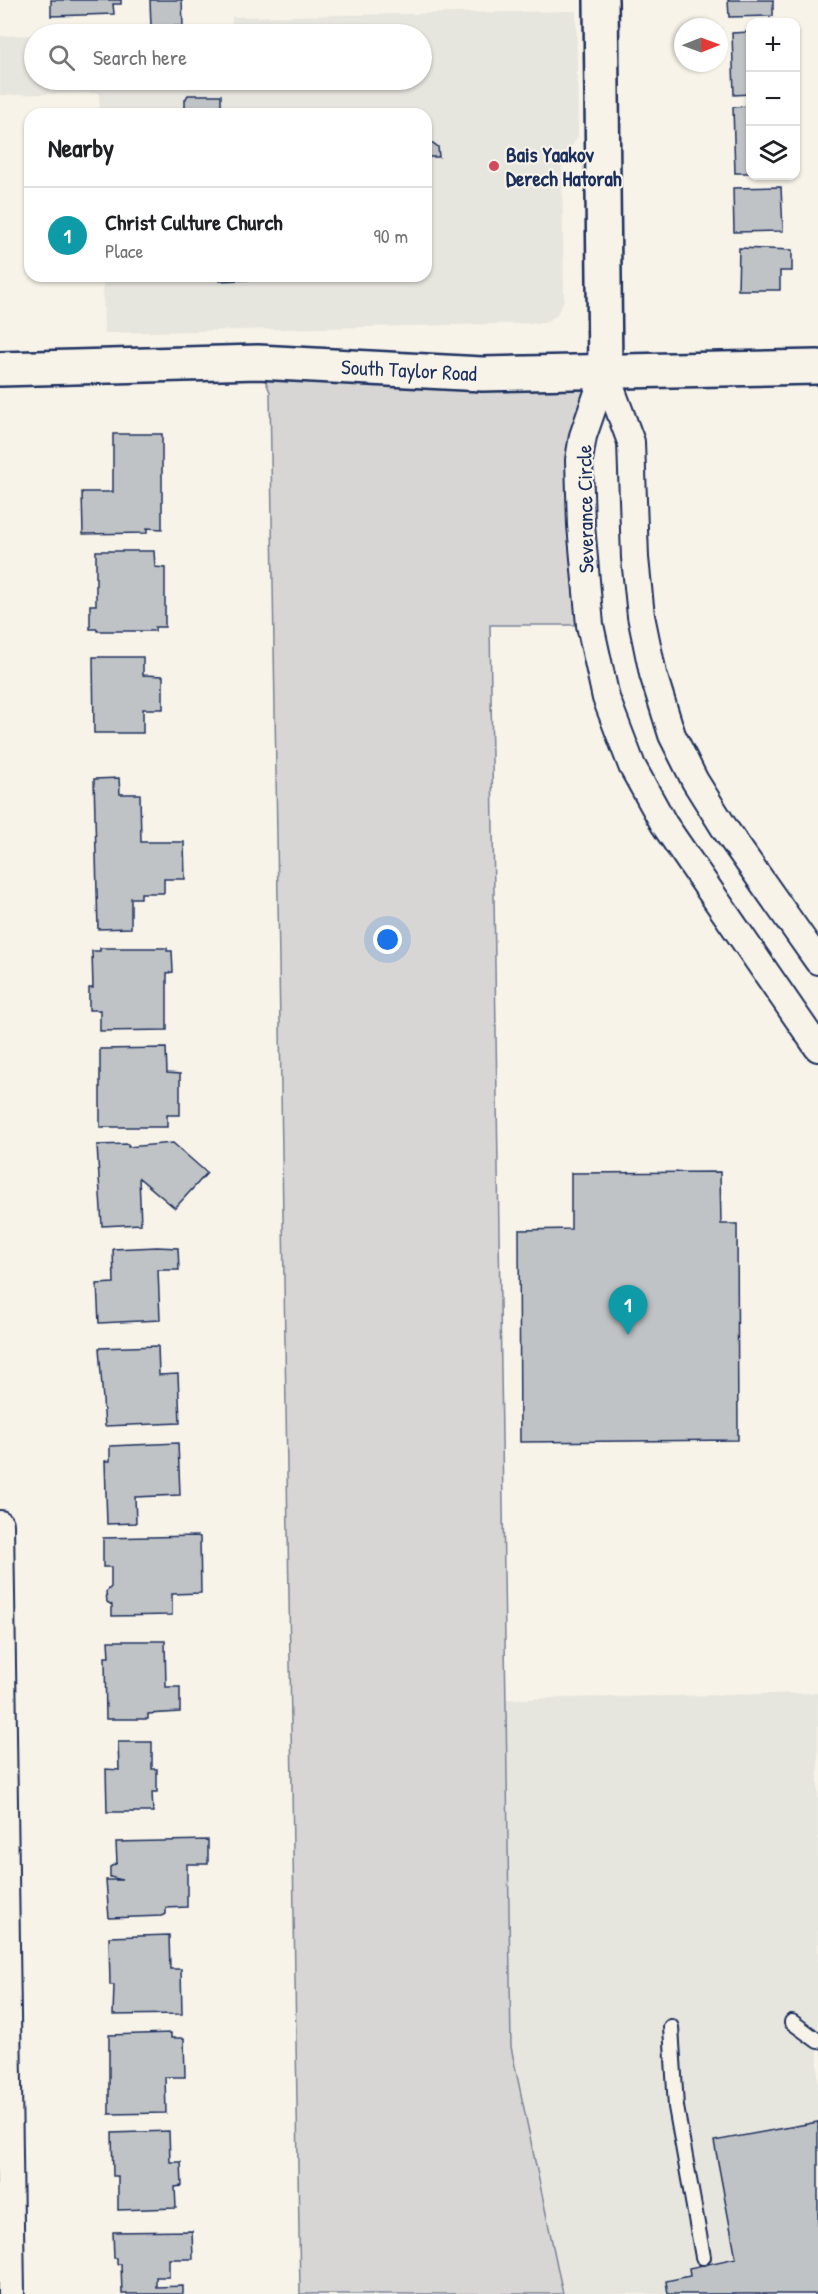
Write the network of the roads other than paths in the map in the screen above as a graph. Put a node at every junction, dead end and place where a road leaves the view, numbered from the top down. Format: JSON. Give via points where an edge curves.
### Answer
{"nodes":[{"id":1,"x":601,"y":0,"type":"edge"},
{"id":2,"x":818,"y":367,"type":"edge"},
{"id":3,"x":0,"y":369,"type":"edge"},
{"id":4,"x":605,"y":372,"type":"junction"},
{"id":5,"x":818,"y":961,"type":"edge"},
{"id":6,"x":818,"y":1048,"type":"edge"},
{"id":7,"x":0,"y":1524,"type":"edge"},
{"id":8,"x":1,"y":1646,"type":"edge"},
{"id":9,"x":792,"y":2022,"type":"dead end"},
{"id":10,"x":671,"y":2027,"type":"dead end"},
{"id":11,"x":818,"y":2041,"type":"edge"},
{"id":12,"x":703,"y":2257,"type":"dead end"},
{"id":13,"x":11,"y":2294,"type":"edge"}],
"edges":[{"from":1,"to":4,"type":"main road"},
{"from":2,"to":4,"type":"main road","name":"South Taylor Road"},
{"from":3,"to":4,"type":"main road","name":"South Taylor Road","via":[[258,362],[482,374]]},
{"from":4,"to":5,"type":"street","via":[[631,442],[641,616],[653,674],[672,735],[725,829]]},
{"from":4,"to":6,"type":"street","name":"Severance Circle","via":[[579,460],[590,625],[606,698],[633,766],[664,824]]},
{"from":7,"to":8,"type":"street"},
{"from":8,"to":13,"type":"street"},
{"from":9,"to":11,"type":"lane"},
{"from":10,"to":12,"type":"lane","via":[[676,2107]]}]}
